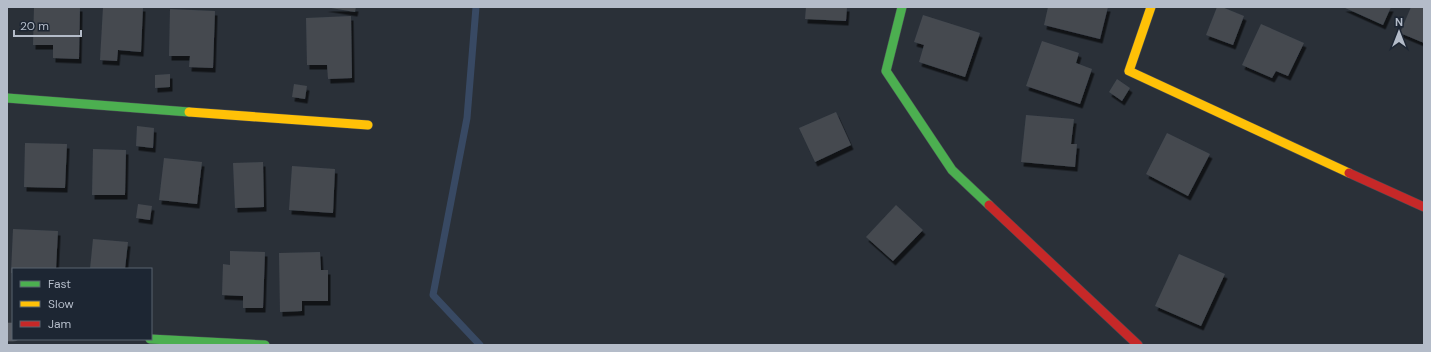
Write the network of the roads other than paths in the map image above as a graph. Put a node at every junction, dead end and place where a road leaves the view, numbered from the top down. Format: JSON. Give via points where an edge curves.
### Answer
{"nodes":[{"id":1,"x":902,"y":7,"type":"edge"},
{"id":2,"x":1151,"y":7,"type":"edge"},
{"id":3,"x":7,"y":98,"type":"edge"},
{"id":4,"x":368,"y":125,"type":"dead end"},
{"id":5,"x":1424,"y":207,"type":"edge"},
{"id":6,"x":152,"y":339,"type":"edge"},
{"id":7,"x":265,"y":345,"type":"edge"},
{"id":8,"x":1138,"y":345,"type":"edge"}],
"edges":[{"from":1,"to":8,"type":"street","via":[[886,71],[952,170]]},
{"from":2,"to":5,"type":"street","via":[[1130,71]]},
{"from":3,"to":4,"type":"street"},
{"from":6,"to":7,"type":"street"}]}
